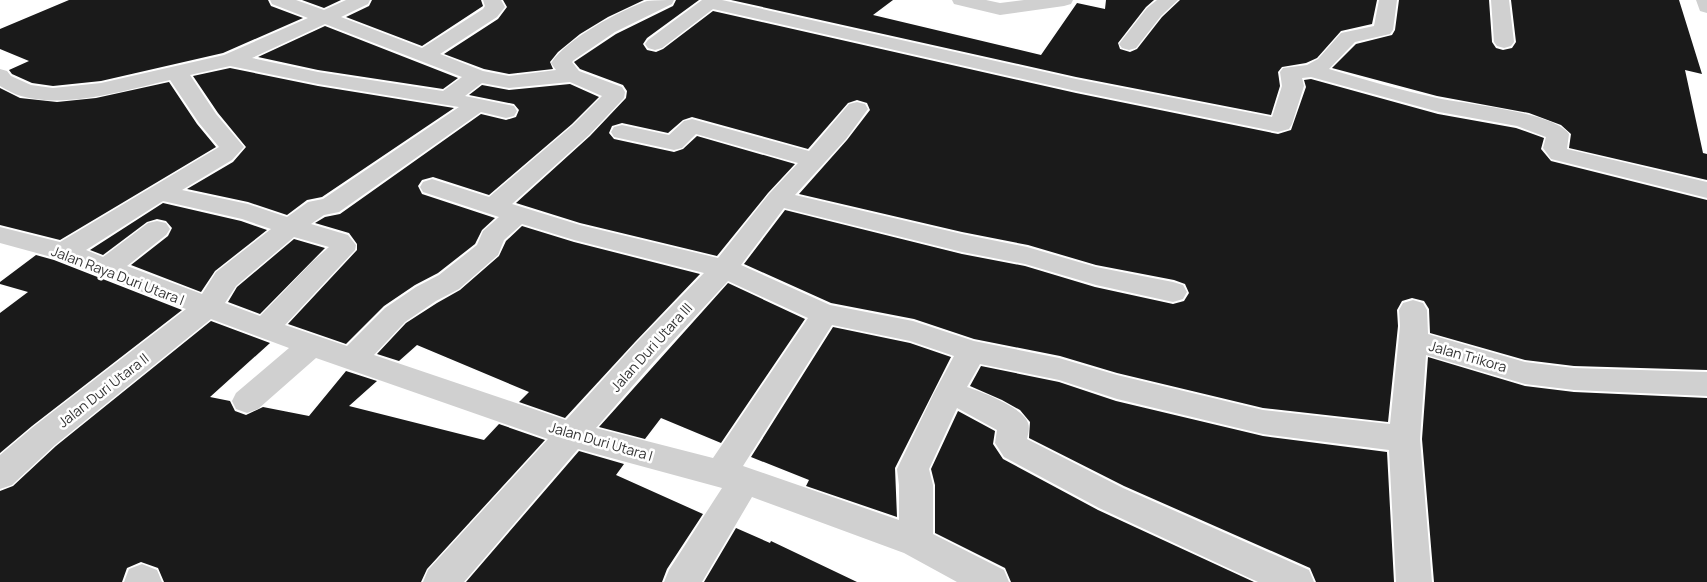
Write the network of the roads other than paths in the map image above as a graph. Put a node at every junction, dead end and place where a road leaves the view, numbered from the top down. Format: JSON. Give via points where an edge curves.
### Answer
{"nodes":[{"id":1,"x":278,"y":0,"type":"edge"},
{"id":2,"x":361,"y":0,"type":"edge"},
{"id":3,"x":492,"y":0,"type":"edge"},
{"id":4,"x":664,"y":0,"type":"edge"},
{"id":5,"x":961,"y":0,"type":"edge"},
{"id":6,"x":1064,"y":0,"type":"edge"},
{"id":7,"x":1167,"y":0,"type":"edge"},
{"id":8,"x":1388,"y":0,"type":"edge"},
{"id":9,"x":1500,"y":0,"type":"edge"},
{"id":10,"x":1705,"y":0,"type":"edge"},
{"id":11,"x":710,"y":1,"type":"edge"},
{"id":12,"x":1707,"y":7,"type":"edge"},
{"id":13,"x":325,"y":18,"type":"junction"},
{"id":14,"x":1504,"y":42,"type":"dead end"},
{"id":15,"x":655,"y":44,"type":"dead end"},
{"id":16,"x":1129,"y":44,"type":"dead end"},
{"id":17,"x":423,"y":56,"type":"junction"},
{"id":18,"x":230,"y":60,"type":"junction"},
{"id":19,"x":1312,"y":71,"type":"junction"},
{"id":20,"x":175,"y":72,"type":"junction"},
{"id":21,"x":0,"y":75,"type":"edge"},
{"id":22,"x":572,"y":75,"type":"junction"},
{"id":23,"x":478,"y":76,"type":"junction"},
{"id":24,"x":509,"y":82,"type":"junction"},
{"id":25,"x":447,"y":98,"type":"junction"},
{"id":26,"x":477,"y":105,"type":"junction"},
{"id":27,"x":506,"y":110,"type":"dead end"},
{"id":28,"x":857,"y":110,"type":"dead end"},
{"id":29,"x":622,"y":132,"type":"dead end"},
{"id":30,"x":814,"y":160,"type":"junction"},
{"id":31,"x":432,"y":187,"type":"dead end"},
{"id":32,"x":1707,"y":190,"type":"edge"},
{"id":33,"x":160,"y":193,"type":"junction"},
{"id":34,"x":778,"y":199,"type":"junction"},
{"id":35,"x":505,"y":211,"type":"junction"},
{"id":36,"x":290,"y":227,"type":"junction"},
{"id":37,"x":157,"y":229,"type":"dead end"},
{"id":38,"x":0,"y":235,"type":"edge"},
{"id":39,"x":64,"y":252,"type":"junction"},
{"id":40,"x":105,"y":269,"type":"junction"},
{"id":41,"x":724,"y":269,"type":"junction"},
{"id":42,"x":1173,"y":292,"type":"dead end"},
{"id":43,"x":207,"y":308,"type":"junction"},
{"id":44,"x":825,"y":314,"type":"junction"},
{"id":45,"x":265,"y":329,"type":"junction"},
{"id":46,"x":311,"y":346,"type":"junction"},
{"id":47,"x":972,"y":351,"type":"junction"},
{"id":48,"x":351,"y":360,"type":"junction"},
{"id":49,"x":1707,"y":384,"type":"edge"},
{"id":50,"x":949,"y":393,"type":"junction"},
{"id":51,"x":247,"y":401,"type":"dead end"},
{"id":52,"x":573,"y":435,"type":"junction"},
{"id":53,"x":1404,"y":440,"type":"junction"},
{"id":54,"x":0,"y":475,"type":"edge"},
{"id":55,"x":733,"y":477,"type":"junction"},
{"id":56,"x":916,"y":542,"type":"junction"},
{"id":57,"x":441,"y":582,"type":"edge"},
{"id":58,"x":682,"y":582,"type":"edge"},
{"id":59,"x":991,"y":582,"type":"edge"},
{"id":60,"x":1296,"y":582,"type":"edge"},
{"id":61,"x":1414,"y":582,"type":"edge"}],
"edges":[{"from":1,"to":13,"type":"street"},
{"from":2,"to":13,"type":"street"},
{"from":3,"to":17,"type":"street","via":[[495,7],[490,13]]},
{"from":4,"to":22,"type":"street","via":[[576,46],[560,63]]},
{"from":5,"to":6,"type":"street","via":[[1000,9]]},
{"from":7,"to":16,"type":"street"},
{"from":8,"to":19,"type":"street","via":[[1383,30],[1348,37],[1325,63]]},
{"from":9,"to":14,"type":"street"},
{"from":10,"to":12,"type":"street"},
{"from":11,"to":15,"type":"street"},
{"from":11,"to":19,"type":"street","via":[[1076,85],[1272,125],[1281,123],[1293,86],[1290,72]]},
{"from":13,"to":17,"type":"street"},
{"from":13,"to":18,"type":"street"},
{"from":17,"to":23,"type":"street"},
{"from":18,"to":20,"type":"street"},
{"from":18,"to":25,"type":"street","via":[[318,78]]},
{"from":19,"to":32,"type":"street","via":[[1440,105],[1549,129],[1558,134],[1555,148],[1560,154]]},
{"from":20,"to":21,"type":"street","via":[[101,89],[54,94],[26,92]]},
{"from":20,"to":33,"type":"street","via":[[232,147]]},
{"from":22,"to":24,"type":"street"},
{"from":22,"to":35,"type":"street","via":[[614,92],[613,98]]},
{"from":23,"to":24,"type":"street"},
{"from":23,"to":25,"type":"street"},
{"from":24,"to":26,"type":"street","name":"Jalan Duri Utara II"},
{"from":25,"to":26,"type":"street"},
{"from":26,"to":27,"type":"street"},
{"from":26,"to":36,"type":"street","name":"Jalan Duri Utara II","via":[[330,206],[317,208]]},
{"from":28,"to":30,"type":"street","name":"Jalan Duri Utara III"},
{"from":29,"to":30,"type":"street","via":[[674,143],[692,126]]},
{"from":30,"to":34,"type":"street","name":"Jalan Duri Utara III"},
{"from":31,"to":35,"type":"street"},
{"from":33,"to":36,"type":"street","via":[[248,212]]},
{"from":33,"to":39,"type":"street"},
{"from":34,"to":41,"type":"street","name":"Jalan Duri Utara III"},
{"from":34,"to":42,"type":"street"},
{"from":35,"to":41,"type":"street","via":[[614,243]]},
{"from":35,"to":48,"type":"street","via":[[488,248],[449,282],[395,316]]},
{"from":36,"to":43,"type":"street","name":"Jalan Duri Utara II","via":[[226,279]]},
{"from":36,"to":45,"type":"street","via":[[340,241],[342,250]]},
{"from":37,"to":40,"type":"street"},
{"from":38,"to":39,"type":"street","name":"Jalan Raya Duri Utara I"},
{"from":39,"to":40,"type":"street","name":"Jalan Raya Duri Utara I"},
{"from":40,"to":43,"type":"street","name":"Jalan Raya Duri Utara I"},
{"from":41,"to":44,"type":"street"},
{"from":41,"to":52,"type":"street","name":"Jalan Duri Utara III","via":[[646,351]]},
{"from":43,"to":45,"type":"street","name":"Jalan Duri Utara I"},
{"from":43,"to":54,"type":"street","name":"Jalan Duri Utara II","via":[[44,436]]},
{"from":44,"to":47,"type":"street","via":[[913,331]]},
{"from":44,"to":55,"type":"street"},
{"from":45,"to":46,"type":"street","name":"Jalan Duri Utara I"},
{"from":46,"to":48,"type":"street","name":"Jalan Duri Utara I"},
{"from":46,"to":51,"type":"street"},
{"from":47,"to":50,"type":"street"},
{"from":47,"to":53,"type":"street","via":[[1060,368],[1126,390],[1263,422]]},
{"from":48,"to":52,"type":"street","name":"Jalan Duri Utara I"},
{"from":49,"to":53,"type":"street","name":"Jalan Trikora","via":[[1574,379],[1525,373],[1413,325]]},
{"from":50,"to":56,"type":"street","via":[[913,469]]},
{"from":50,"to":60,"type":"street","via":[[976,402],[1013,424],[1011,443],[1015,448],[1111,498]]},
{"from":52,"to":55,"type":"street","name":"Jalan Duri Utara I"},
{"from":52,"to":57,"type":"street","name":"Jalan Duri Utara III"},
{"from":53,"to":61,"type":"street","name":"Jalan Trikora"},
{"from":55,"to":56,"type":"street","name":"Jalan Duri Utara I"},
{"from":55,"to":58,"type":"street"},
{"from":56,"to":59,"type":"street","name":"Jalan Duri Utara I"}]}
